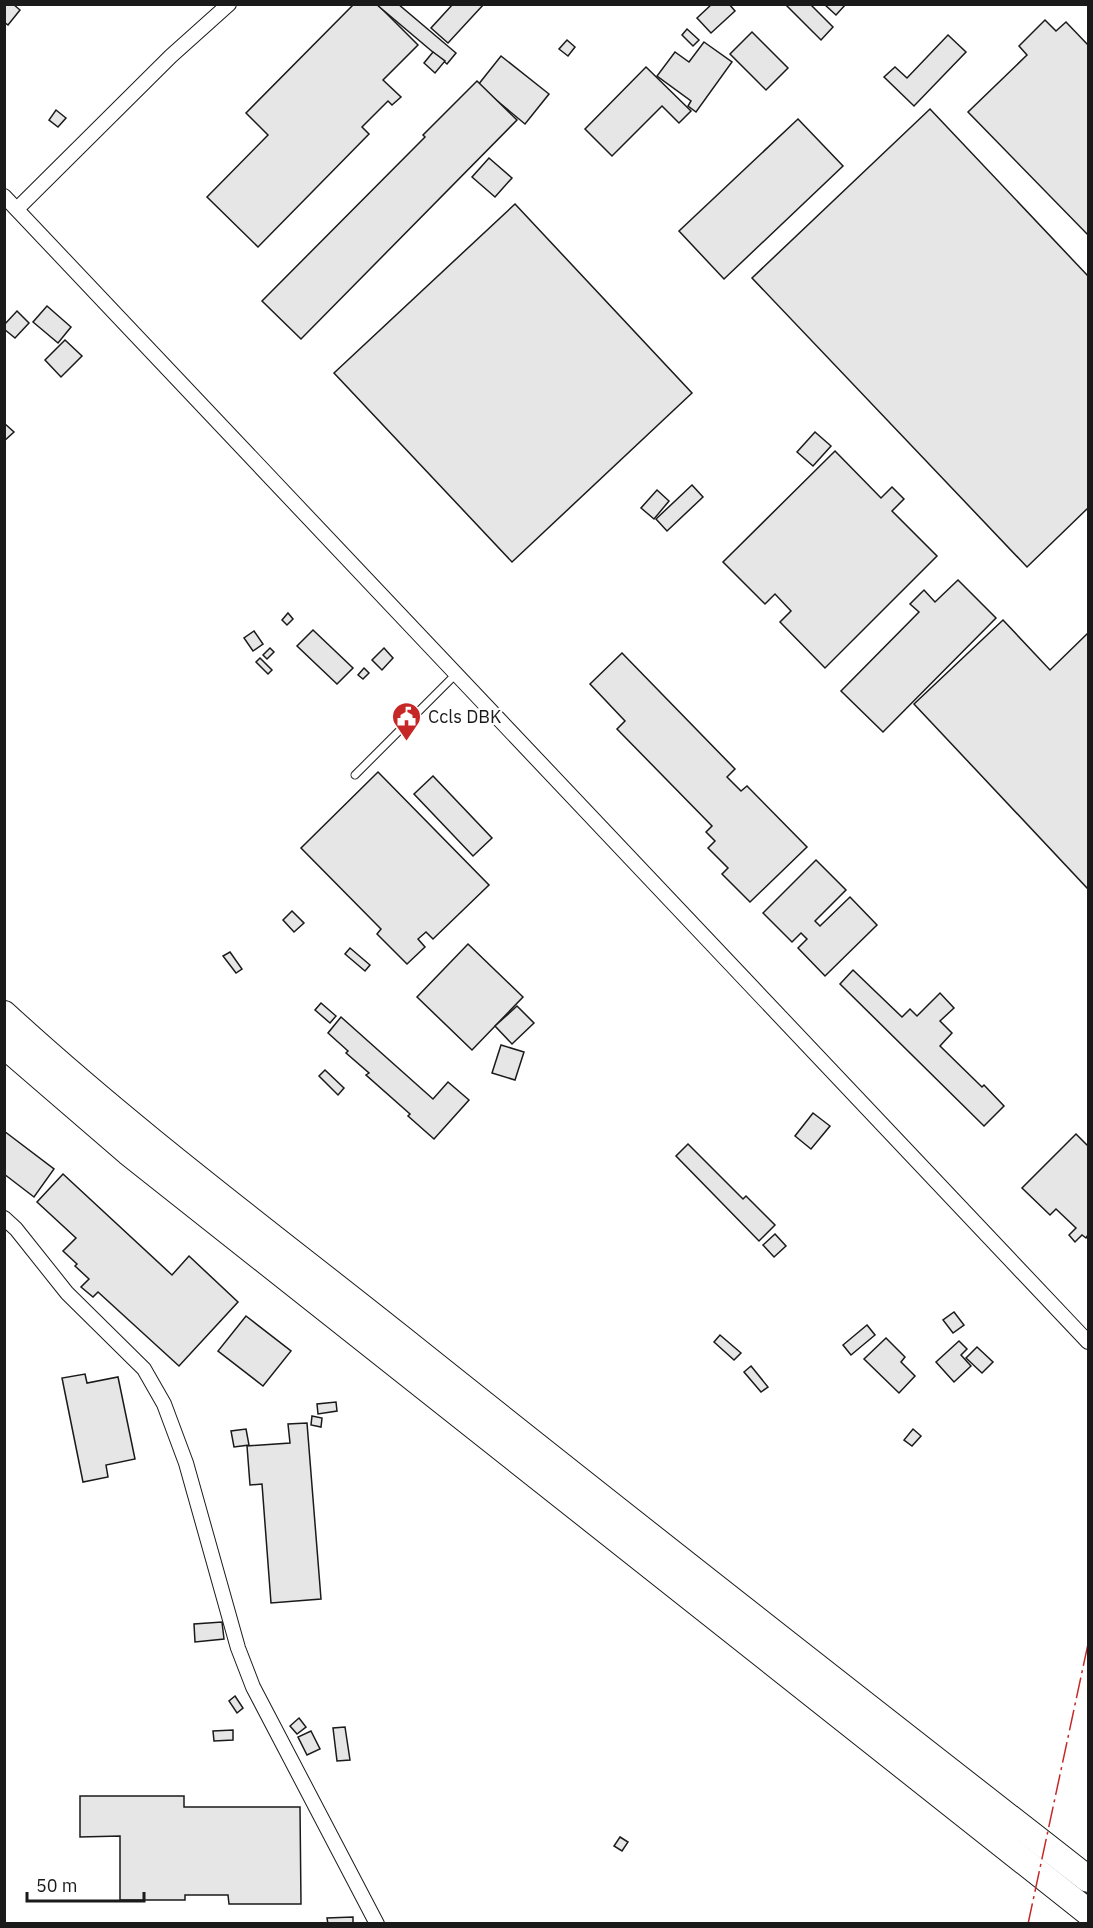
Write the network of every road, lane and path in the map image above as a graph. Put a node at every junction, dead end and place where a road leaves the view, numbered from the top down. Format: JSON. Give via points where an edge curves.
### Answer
{"nodes":[{"id":1,"x":229,"y":4,"type":"edge"},
{"id":2,"x":4,"y":196,"type":"edge"},
{"id":3,"x":17,"y":209,"type":"junction"},
{"id":4,"x":456,"y":674,"type":"junction"},
{"id":5,"x":355,"y":775,"type":"dead end"},
{"id":6,"x":4,"y":1014,"type":"edge"},
{"id":7,"x":4,"y":1044,"type":"edge"},
{"id":8,"x":4,"y":1064,"type":"edge"},
{"id":9,"x":75,"y":1104,"type":"junction"},
{"id":10,"x":4,"y":1218,"type":"edge"},
{"id":11,"x":1089,"y":1342,"type":"edge"},
{"id":12,"x":1089,"y":1879,"type":"edge"},
{"id":13,"x":1089,"y":1912,"type":"edge"},
{"id":14,"x":377,"y":1923,"type":"edge"}],
"edges":[{"from":1,"to":3,"type":"street"},
{"from":2,"to":3,"type":"street"},
{"from":3,"to":4,"type":"street"},
{"from":4,"to":5,"type":"lane"},
{"from":4,"to":11,"type":"street"},
{"from":6,"to":12,"type":"highway","via":[[238,1209]]},
{"from":7,"to":9,"type":"highway"},
{"from":8,"to":9,"type":"highway"},
{"from":9,"to":13,"type":"highway","via":[[128,1152]]},
{"from":10,"to":14,"type":"street","via":[[67,1293],[144,1369],[164,1404],[186,1462],[238,1648],[254,1687]]}]}
